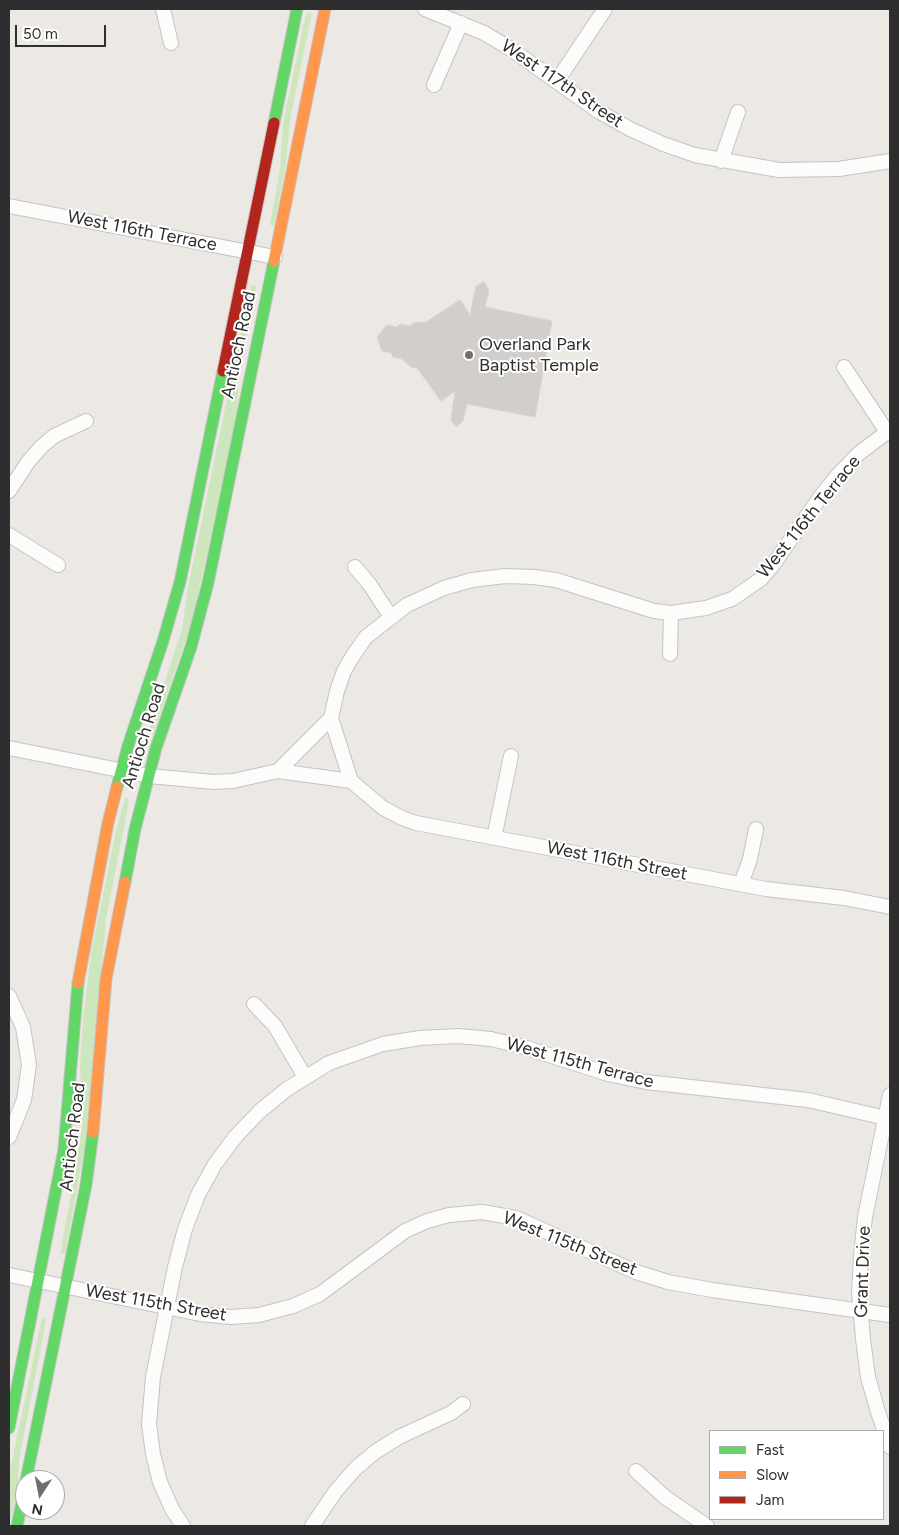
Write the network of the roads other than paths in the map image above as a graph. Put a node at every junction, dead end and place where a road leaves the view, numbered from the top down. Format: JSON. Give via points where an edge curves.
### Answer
{"nodes":[{"id":1,"x":163,"y":9,"type":"edge"},
{"id":2,"x":297,"y":9,"type":"edge"},
{"id":3,"x":326,"y":9,"type":"edge"},
{"id":4,"x":425,"y":9,"type":"edge"},
{"id":5,"x":605,"y":9,"type":"edge"},
{"id":6,"x":461,"y":23,"type":"junction"},
{"id":7,"x":171,"y":43,"type":"dead end"},
{"id":8,"x":557,"y":81,"type":"junction"},
{"id":9,"x":434,"y":85,"type":"dead end"},
{"id":10,"x":738,"y":112,"type":"dead end"},
{"id":11,"x":721,"y":161,"type":"junction"},
{"id":12,"x":890,"y":161,"type":"edge"},
{"id":13,"x":9,"y":206,"type":"edge"},
{"id":14,"x":248,"y":252,"type":"junction"},
{"id":15,"x":275,"y":257,"type":"junction"},
{"id":16,"x":844,"y":368,"type":"dead end"},
{"id":17,"x":86,"y":421,"type":"dead end"},
{"id":18,"x":888,"y":431,"type":"edge"},
{"id":19,"x":9,"y":492,"type":"edge"},
{"id":20,"x":9,"y":535,"type":"edge"},
{"id":21,"x":58,"y":565,"type":"dead end"},
{"id":22,"x":355,"y":567,"type":"dead end"},
{"id":23,"x":671,"y":613,"type":"junction"},
{"id":24,"x":391,"y":617,"type":"junction"},
{"id":25,"x":670,"y":654,"type":"dead end"},
{"id":26,"x":331,"y":718,"type":"junction"},
{"id":27,"x":9,"y":748,"type":"edge"},
{"id":28,"x":511,"y":756,"type":"dead end"},
{"id":29,"x":120,"y":771,"type":"junction"},
{"id":30,"x":278,"y":771,"type":"junction"},
{"id":31,"x":149,"y":776,"type":"junction"},
{"id":32,"x":351,"y":781,"type":"junction"},
{"id":33,"x":756,"y":829,"type":"dead end"},
{"id":34,"x":494,"y":838,"type":"junction"},
{"id":35,"x":741,"y":884,"type":"junction"},
{"id":36,"x":890,"y":907,"type":"edge"},
{"id":37,"x":9,"y":996,"type":"edge"},
{"id":38,"x":254,"y":1004,"type":"dead end"},
{"id":39,"x":305,"y":1077,"type":"junction"},
{"id":40,"x":890,"y":1095,"type":"edge"},
{"id":41,"x":888,"y":1118,"type":"edge"},
{"id":42,"x":9,"y":1137,"type":"edge"},
{"id":43,"x":9,"y":1275,"type":"edge"},
{"id":44,"x":38,"y":1281,"type":"junction"},
{"id":45,"x":65,"y":1286,"type":"junction"},
{"id":46,"x":166,"y":1308,"type":"junction"},
{"id":47,"x":861,"y":1311,"type":"junction"},
{"id":48,"x":890,"y":1315,"type":"edge"},
{"id":49,"x":463,"y":1404,"type":"dead end"},
{"id":50,"x":9,"y":1428,"type":"edge"},
{"id":51,"x":890,"y":1447,"type":"edge"},
{"id":52,"x":28,"y":1470,"type":"edge"},
{"id":53,"x":636,"y":1471,"type":"dead end"},
{"id":54,"x":183,"y":1526,"type":"edge"},
{"id":55,"x":312,"y":1526,"type":"edge"},
{"id":56,"x":707,"y":1526,"type":"edge"}],
"edges":[{"from":1,"to":7,"type":"street"},
{"from":2,"to":14,"type":"main road","name":"Antioch Road"},
{"from":3,"to":15,"type":"main road","name":"Antioch Road"},
{"from":4,"to":6,"type":"street","name":"West 117th Street"},
{"from":5,"to":8,"type":"street"},
{"from":6,"to":8,"type":"street","name":"West 117th Street","via":[[484,33]]},
{"from":6,"to":9,"type":"street"},
{"from":8,"to":11,"type":"street","name":"West 117th Street","via":[[598,111],[630,129],[663,144]]},
{"from":10,"to":11,"type":"street"},
{"from":11,"to":12,"type":"street","name":"West 117th Street","via":[[804,171]]},
{"from":13,"to":14,"type":"street","name":"West 116th Terrace"},
{"from":14,"to":15,"type":"street","name":"West 116th Terrace"},
{"from":14,"to":29,"type":"main road","name":"Antioch Road","via":[[180,582],[164,641]]},
{"from":15,"to":31,"type":"main road","name":"Antioch Road","via":[[208,583]]},
{"from":16,"to":18,"type":"street","name":"West 116th Terrace"},
{"from":17,"to":19,"type":"street","via":[[54,436],[41,447]]},
{"from":18,"to":23,"type":"street","name":"West 116th Terrace","via":[[858,454],[838,475],[756,583],[732,599],[706,608]]},
{"from":20,"to":21,"type":"street"},
{"from":22,"to":24,"type":"street"},
{"from":23,"to":24,"type":"street","name":"West 116th Terrace","via":[[654,611],[556,580],[505,576],[444,588],[407,605]]},
{"from":23,"to":25,"type":"street"},
{"from":24,"to":26,"type":"street","name":"West 116th Terrace","via":[[366,637],[344,670]]},
{"from":26,"to":30,"type":"street"},
{"from":26,"to":32,"type":"street"},
{"from":27,"to":29,"type":"street"},
{"from":28,"to":34,"type":"street"},
{"from":29,"to":31,"type":"street"},
{"from":29,"to":44,"type":"main road","name":"Antioch Road","via":[[84,949],[75,1011],[64,1149]]},
{"from":30,"to":31,"type":"street","via":[[214,782]]},
{"from":30,"to":32,"type":"street"},
{"from":31,"to":45,"type":"main road","name":"Antioch Road","via":[[135,829],[106,979],[91,1150]]},
{"from":32,"to":34,"type":"street","name":"West 116th Street","via":[[383,808],[402,818]]},
{"from":33,"to":35,"type":"street"},
{"from":34,"to":35,"type":"street","name":"West 116th Street"},
{"from":35,"to":36,"type":"street","name":"West 116th Street"},
{"from":37,"to":42,"type":"street","via":[[23,1028],[28,1065],[24,1100]]},
{"from":38,"to":39,"type":"street","via":[[275,1026]]},
{"from":39,"to":41,"type":"street","name":"West 115th Terrace","via":[[329,1063],[383,1044],[458,1036],[524,1047],[608,1074],[646,1082],[808,1100]]},
{"from":39,"to":46,"type":"street","name":"West 115th Terrace","via":[[260,1111],[215,1164],[185,1229]]},
{"from":40,"to":41,"type":"street","name":"Grant Drive"},
{"from":41,"to":47,"type":"street","name":"Grant Drive","via":[[865,1217],[860,1256]]},
{"from":43,"to":44,"type":"street","name":"West 115th Street"},
{"from":44,"to":45,"type":"street","name":"West 115th Street"},
{"from":44,"to":50,"type":"main road","name":"Antioch Road"},
{"from":45,"to":46,"type":"street","name":"West 115th Street"},
{"from":45,"to":52,"type":"main road","name":"Antioch Road"},
{"from":46,"to":47,"type":"street","name":"West 115th Street","via":[[230,1317],[280,1310],[328,1289],[405,1231],[448,1215],[482,1212],[516,1218],[621,1266],[668,1282]]},
{"from":46,"to":54,"type":"street","name":"West 115th Terrace","via":[[150,1392],[149,1424],[160,1482]]},
{"from":47,"to":48,"type":"street","name":"West 115th Street"},
{"from":47,"to":51,"type":"street","name":"Grant Drive","via":[[868,1377]]},
{"from":49,"to":55,"type":"street","via":[[375,1452],[334,1492]]},
{"from":53,"to":56,"type":"street","via":[[666,1498]]}]}
